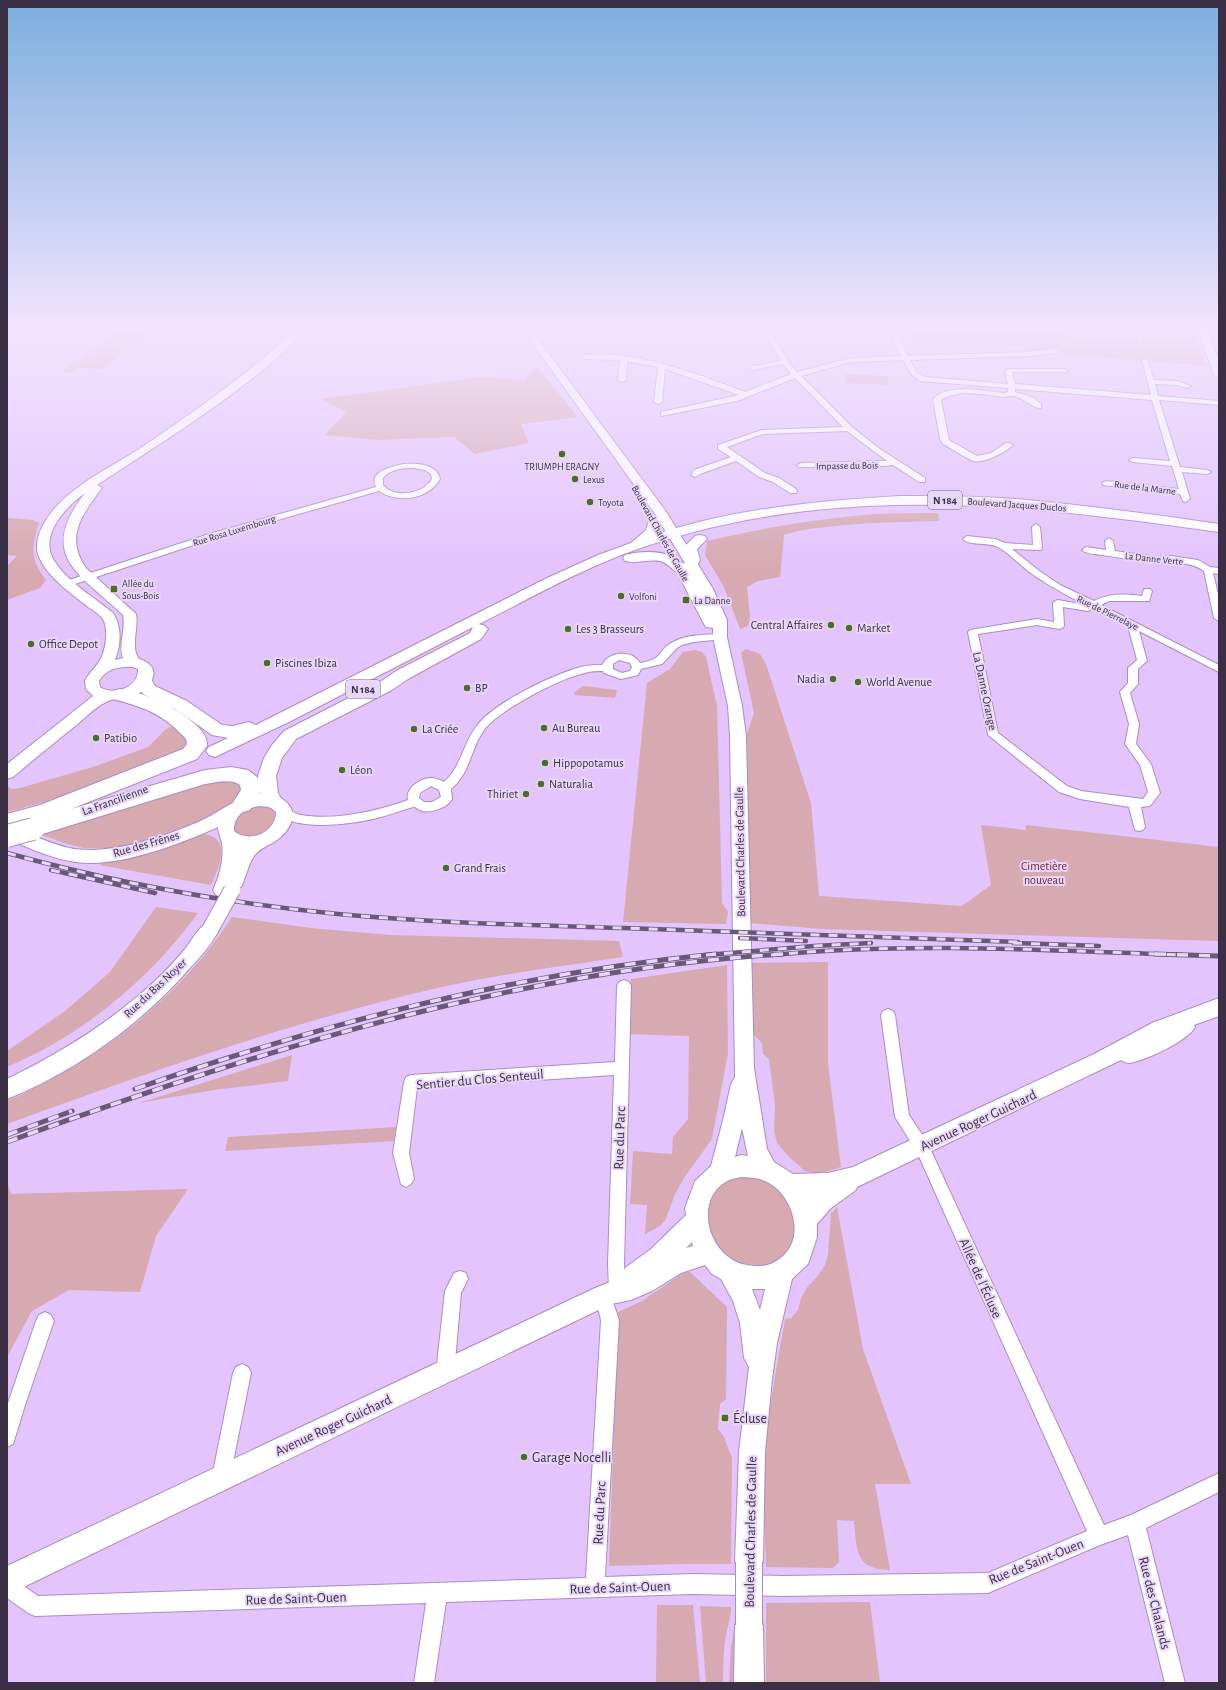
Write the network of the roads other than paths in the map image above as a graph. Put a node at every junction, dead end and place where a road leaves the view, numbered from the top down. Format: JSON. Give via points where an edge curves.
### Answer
{"nodes":[{"id":1,"x":205,"y":409,"type":"edge"},
{"id":2,"x":584,"y":409,"type":"edge"},
{"id":3,"x":687,"y":409,"type":"edge"},
{"id":4,"x":829,"y":409,"type":"edge"},
{"id":5,"x":939,"y":409,"type":"edge"},
{"id":6,"x":1158,"y":409,"type":"edge"},
{"id":7,"x":664,"y":414,"type":"dead end"},
{"id":8,"x":849,"y":429,"type":"junction"},
{"id":9,"x":1008,"y":445,"type":"dead end"},
{"id":10,"x":736,"y":458,"type":"junction"},
{"id":11,"x":1133,"y":460,"type":"dead end"},
{"id":12,"x":894,"y":462,"type":"junction"},
{"id":13,"x":801,"y":465,"type":"dead end"},
{"id":14,"x":1176,"y":466,"type":"junction"},
{"id":15,"x":114,"y":471,"type":"junction"},
{"id":16,"x":1207,"y":472,"type":"dead end"},
{"id":17,"x":695,"y":475,"type":"dead end"},
{"id":18,"x":922,"y":480,"type":"dead end"},
{"id":19,"x":1106,"y":483,"type":"dead end"},
{"id":20,"x":381,"y":488,"type":"junction"},
{"id":21,"x":793,"y":491,"type":"dead end"},
{"id":22,"x":56,"y":514,"type":"junction"},
{"id":23,"x":77,"y":514,"type":"junction"},
{"id":24,"x":733,"y":519,"type":"junction"},
{"id":25,"x":1036,"y":527,"type":"dead end"},
{"id":26,"x":1219,"y":528,"type":"edge"},
{"id":27,"x":669,"y":533,"type":"junction"},
{"id":28,"x":696,"y":534,"type":"junction"},
{"id":29,"x":1219,"y":535,"type":"edge"},
{"id":30,"x":967,"y":539,"type":"dead end"},
{"id":31,"x":1109,"y":541,"type":"dead end"},
{"id":32,"x":1003,"y":546,"type":"junction"},
{"id":33,"x":1086,"y":550,"type":"dead end"},
{"id":34,"x":631,"y":553,"type":"junction"},
{"id":35,"x":1111,"y":554,"type":"junction"},
{"id":36,"x":688,"y":569,"type":"junction"},
{"id":37,"x":1208,"y":570,"type":"junction"},
{"id":38,"x":1219,"y":571,"type":"edge"},
{"id":39,"x":88,"y":577,"type":"junction"},
{"id":40,"x":69,"y":583,"type":"junction"},
{"id":41,"x":1147,"y":591,"type":"dead end"},
{"id":42,"x":1093,"y":605,"type":"junction"},
{"id":43,"x":1219,"y":618,"type":"edge"},
{"id":44,"x":1132,"y":624,"type":"junction"},
{"id":45,"x":480,"y":629,"type":"junction"},
{"id":46,"x":720,"y":637,"type":"junction"},
{"id":47,"x":135,"y":663,"type":"junction"},
{"id":48,"x":637,"y":667,"type":"junction"},
{"id":49,"x":607,"y":668,"type":"junction"},
{"id":50,"x":1219,"y":669,"type":"edge"},
{"id":51,"x":102,"y":670,"type":"junction"},
{"id":52,"x":144,"y":681,"type":"junction"},
{"id":53,"x":91,"y":686,"type":"junction"},
{"id":54,"x":114,"y":695,"type":"junction"},
{"id":55,"x":75,"y":717,"type":"junction"},
{"id":56,"x":279,"y":720,"type":"junction"},
{"id":57,"x":217,"y":755,"type":"junction"},
{"id":58,"x":7,"y":773,"type":"edge"},
{"id":59,"x":444,"y":787,"type":"junction"},
{"id":60,"x":414,"y":802,"type":"junction"},
{"id":61,"x":1134,"y":803,"type":"junction"},
{"id":62,"x":279,"y":807,"type":"junction"},
{"id":63,"x":238,"y":808,"type":"junction"},
{"id":64,"x":304,"y":820,"type":"junction"},
{"id":65,"x":19,"y":825,"type":"edge"},
{"id":66,"x":1139,"y":826,"type":"dead end"},
{"id":67,"x":280,"y":829,"type":"junction"},
{"id":68,"x":193,"y":831,"type":"junction"},
{"id":69,"x":228,"y":836,"type":"junction"},
{"id":70,"x":257,"y":843,"type":"junction"},
{"id":71,"x":227,"y":890,"type":"junction"},
{"id":72,"x":206,"y":927,"type":"junction"},
{"id":73,"x":624,"y":986,"type":"dead end"},
{"id":74,"x":1213,"y":1010,"type":"edge"},
{"id":75,"x":888,"y":1014,"type":"dead end"},
{"id":76,"x":622,"y":1068,"type":"junction"},
{"id":77,"x":744,"y":1068,"type":"junction"},
{"id":78,"x":7,"y":1078,"type":"edge"},
{"id":79,"x":7,"y":1089,"type":"edge"},
{"id":80,"x":922,"y":1147,"type":"junction"},
{"id":81,"x":766,"y":1169,"type":"junction"},
{"id":82,"x":720,"y":1172,"type":"junction"},
{"id":83,"x":855,"y":1177,"type":"junction"},
{"id":84,"x":406,"y":1179,"type":"dead end"},
{"id":85,"x":789,"y":1185,"type":"junction"},
{"id":86,"x":806,"y":1219,"type":"junction"},
{"id":87,"x":696,"y":1220,"type":"junction"},
{"id":88,"x":708,"y":1253,"type":"junction"},
{"id":89,"x":730,"y":1272,"type":"junction"},
{"id":90,"x":782,"y":1272,"type":"junction"},
{"id":91,"x":460,"y":1279,"type":"dead end"},
{"id":92,"x":610,"y":1293,"type":"junction"},
{"id":93,"x":46,"y":1321,"type":"dead end"},
{"id":94,"x":242,"y":1373,"type":"dead end"},
{"id":95,"x":445,"y":1373,"type":"junction"},
{"id":96,"x":757,"y":1382,"type":"junction"},
{"id":97,"x":12,"y":1403,"type":"edge"},
{"id":98,"x":7,"y":1438,"type":"edge"},
{"id":99,"x":221,"y":1477,"type":"junction"},
{"id":100,"x":1219,"y":1482,"type":"edge"},
{"id":101,"x":1135,"y":1523,"type":"junction"},
{"id":102,"x":1099,"y":1536,"type":"junction"},
{"id":103,"x":7,"y":1581,"type":"edge"},
{"id":104,"x":7,"y":1586,"type":"edge"},
{"id":105,"x":595,"y":1588,"type":"junction"},
{"id":106,"x":436,"y":1594,"type":"junction"},
{"id":107,"x":424,"y":1683,"type":"edge"},
{"id":108,"x":749,"y":1683,"type":"edge"},
{"id":109,"x":1175,"y":1683,"type":"edge"}],
"edges":[{"from":1,"to":15,"type":"street"},
{"from":2,"to":27,"type":"street","name":"Boulevard Charles de Gaulle"},
{"from":3,"to":7,"type":"street"},
{"from":4,"to":8,"type":"street"},
{"from":5,"to":9,"type":"street","via":[[946,442],[976,458],[990,455]]},
{"from":6,"to":14,"type":"street","name":"Rue de la Marne"},
{"from":8,"to":10,"type":"street","via":[[762,432],[721,447]]},
{"from":8,"to":12,"type":"street"},
{"from":10,"to":17,"type":"street","via":[[697,472]]},
{"from":10,"to":21,"type":"street","via":[[762,476],[776,480]]},
{"from":11,"to":14,"type":"street","name":"Rue de la Marne"},
{"from":12,"to":13,"type":"street","name":"Impasse du Bois"},
{"from":12,"to":18,"type":"street"},
{"from":14,"to":16,"type":"street","name":"Rue de la Marne"},
{"from":14,"to":19,"type":"street","name":"Rue de la Marne","via":[[1185,496]]},
{"from":15,"to":22,"type":"street","via":[[80,493]]},
{"from":15,"to":23,"type":"street","via":[[90,494]]},
{"from":20,"to":20,"type":"street","via":[[397,495],[418,494],[433,486],[436,476],[426,468],[399,467],[390,470],[379,479],[378,484]]},
{"from":20,"to":39,"type":"street","name":"Rue Rosa Luxembourg","via":[[212,536]]},
{"from":22,"to":23,"type":"street"},
{"from":22,"to":40,"type":"street","via":[[46,533],[44,556]]},
{"from":23,"to":39,"type":"street","via":[[72,527],[71,549],[76,564]]},
{"from":24,"to":26,"type":"main road","name":"Boulevard Jacques Duclos","number":"N 184","via":[[837,503],[953,500],[1072,508]]},
{"from":24,"to":27,"type":"main road","via":[[717,527],[692,533]]},
{"from":24,"to":28,"type":"main road","name":"Boulevard Jacques Duclos","number":"N 184"},
{"from":25,"to":32,"type":"street","name":"Rue de Pierrelaye","via":[[1038,548]]},
{"from":27,"to":28,"type":"main road","name":"Boulevard Jacques Duclos","number":"N 184"},
{"from":27,"to":28,"type":"main road","via":[[676,526]]},
{"from":27,"to":34,"type":"main road","number":"N 184"},
{"from":27,"to":34,"type":"main road","via":[[652,532]]},
{"from":27,"to":36,"type":"street","name":"Boulevard Charles de Gaulle"},
{"from":28,"to":29,"type":"main road","name":"Boulevard Jacques Duclos","number":"N 184","via":[[824,515],[910,508],[1032,513]]},
{"from":28,"to":36,"type":"main road","via":[[690,548],[693,560]]},
{"from":30,"to":32,"type":"street","name":"Rue de Pierrelaye","via":[[995,542]]},
{"from":31,"to":35,"type":"street","name":"La Danne Verte"},
{"from":32,"to":42,"type":"street","name":"Rue de Pierrelaye","via":[[1034,572]]},
{"from":33,"to":35,"type":"street","name":"La Danne Verte"},
{"from":34,"to":36,"type":"main road","number":"N 184","via":[[665,557]]},
{"from":34,"to":45,"type":"main road","number":"N 184"},
{"from":34,"to":56,"type":"main road","number":"N 184","via":[[601,558],[543,584]]},
{"from":35,"to":37,"type":"street","name":"La Danne Verte","via":[[1198,563]]},
{"from":36,"to":46,"type":"street","name":"Boulevard Charles de Gaulle","via":[[712,626]]},
{"from":37,"to":38,"type":"street","name":"La Danne Verte"},
{"from":37,"to":43,"type":"street"},
{"from":39,"to":40,"type":"street","name":"Rue Rosa Luxembourg"},
{"from":39,"to":47,"type":"street","via":[[129,614],[132,623],[128,652],[130,659]]},
{"from":40,"to":51,"type":"street","via":[[111,621],[113,633],[110,654]]},
{"from":41,"to":42,"type":"street","via":[[1146,599],[1107,598]]},
{"from":42,"to":44,"type":"street","name":"Rue de Pierrelaye"},
{"from":42,"to":61,"type":"street","name":"La Danne Orange","via":[[1088,608],[1058,603],[1059,626],[1037,622],[973,632],[993,735],[1063,789],[1080,795]]},
{"from":44,"to":50,"type":"street","name":"Rue de Pierrelaye"},
{"from":44,"to":61,"type":"street","via":[[1142,661],[1133,668],[1133,684],[1125,692],[1134,724],[1130,744],[1145,764],[1154,793],[1146,802]]},
{"from":45,"to":57,"type":"main road","number":"N 184","via":[[309,717]]},
{"from":45,"to":62,"type":"main road","via":[[476,636],[290,735],[279,745],[268,772],[267,788],[270,797]]},
{"from":46,"to":48,"type":"street","via":[[698,638],[678,643],[662,660]]},
{"from":46,"to":77,"type":"street","name":"Boulevard Charles de Gaulle","via":[[735,706],[738,736]]},
{"from":47,"to":51,"type":"street","via":[[117,663]]},
{"from":47,"to":52,"type":"street","via":[[145,670]]},
{"from":48,"to":49,"type":"street","via":[[634,673],[625,676],[612,674]]},
{"from":48,"to":49,"type":"street","via":[[634,661],[621,656],[611,659]]},
{"from":49,"to":59,"type":"street","via":[[581,670],[562,677],[491,718],[480,728],[460,773],[454,781]]},
{"from":51,"to":53,"type":"street","via":[[93,677]]},
{"from":52,"to":54,"type":"street","via":[[134,690]]},
{"from":52,"to":56,"type":"main road","via":[[150,690],[181,706],[218,731],[233,732],[263,722]]},
{"from":53,"to":54,"type":"street","via":[[96,692]]},
{"from":53,"to":55,"type":"street"},
{"from":54,"to":55,"type":"street","via":[[100,699]]},
{"from":54,"to":65,"type":"highway","via":[[137,699],[175,716],[198,740],[197,746],[190,754]]},
{"from":55,"to":58,"type":"street"},
{"from":56,"to":57,"type":"main road","number":"N 184"},
{"from":57,"to":65,"type":"highway","name":"La Francilienne","number":"N 184","via":[[141,791]]},
{"from":59,"to":60,"type":"street","via":[[431,782],[420,785],[414,792]]},
{"from":59,"to":60,"type":"street","via":[[447,791],[446,799],[438,805],[422,807]]},
{"from":60,"to":64,"type":"street","via":[[358,819]]},
{"from":61,"to":66,"type":"street"},
{"from":62,"to":63,"type":"street","via":[[261,800]]},
{"from":62,"to":64,"type":"street","via":[[295,818]]},
{"from":62,"to":67,"type":"street","via":[[285,819]]},
{"from":63,"to":65,"type":"highway","via":[[250,794],[252,784],[241,776],[225,774]]},
{"from":63,"to":68,"type":"street","name":"Rue des Frênes"},
{"from":63,"to":69,"type":"street","via":[[226,823]]},
{"from":64,"to":67,"type":"street"},
{"from":65,"to":68,"type":"street","name":"Rue des Frênes","via":[[64,853],[90,857],[121,853]]},
{"from":67,"to":70,"type":"street"},
{"from":68,"to":69,"type":"street","name":"Rue des Frênes","via":[[216,829]]},
{"from":69,"to":70,"type":"street","via":[[240,843]]},
{"from":69,"to":71,"type":"street","name":"Rue du Bas Noyer","via":[[232,862]]},
{"from":70,"to":71,"type":"street","name":"Rue du Bas Noyer","via":[[251,847]]},
{"from":71,"to":72,"type":"street","name":"Rue du Bas Noyer","bridge":true},
{"from":72,"to":78,"type":"street","name":"Rue du Bas Noyer","via":[[169,966],[121,1009],[62,1049]]},
{"from":72,"to":79,"type":"street","name":"Rue du Bas Noyer","via":[[195,950],[131,1013],[67,1058]]},
{"from":73,"to":76,"type":"street","name":"Rue du Parc"},
{"from":74,"to":80,"type":"street","name":"Avenue Roger Guichard","via":[[1153,1046],[1101,1061]]},
{"from":75,"to":80,"type":"street","name":"Allée de l'Écluse","via":[[902,1117]]},
{"from":76,"to":84,"type":"street","name":"Sentier du Clos Senteuil","via":[[411,1082],[400,1153]]},
{"from":76,"to":92,"type":"street","name":"Rue du Parc","via":[[616,1264]]},
{"from":77,"to":81,"type":"street","name":"Boulevard Charles de Gaulle","via":[[755,1142]]},
{"from":77,"to":82,"type":"street","name":"Boulevard Charles de Gaulle"},
{"from":80,"to":83,"type":"street","name":"Avenue Roger Guichard"},
{"from":80,"to":102,"type":"street","name":"Allée de l'Écluse"},
{"from":81,"to":82,"type":"street","via":[[741,1166]]},
{"from":81,"to":85,"type":"street"},
{"from":82,"to":87,"type":"street","via":[[700,1193],[696,1206]]},
{"from":83,"to":85,"type":"street","name":"Avenue Roger Guichard","via":[[828,1184]]},
{"from":83,"to":86,"type":"street","name":"Avenue Roger Guichard","via":[[824,1200]]},
{"from":85,"to":86,"type":"street","via":[[801,1202]]},
{"from":86,"to":90,"type":"street","via":[[802,1249],[796,1260]]},
{"from":87,"to":88,"type":"street","via":[[700,1240]]},
{"from":87,"to":92,"type":"street","name":"Avenue Roger Guichard","via":[[664,1255]]},
{"from":88,"to":89,"type":"street"},
{"from":88,"to":92,"type":"street","name":"Avenue Roger Guichard","via":[[675,1263],[644,1283]]},
{"from":89,"to":90,"type":"street","via":[[743,1277],[757,1278]]},
{"from":89,"to":96,"type":"street","name":"Boulevard Charles de Gaulle","via":[[748,1306],[755,1338]]},
{"from":90,"to":96,"type":"street","name":"Boulevard Charles de Gaulle","via":[[771,1308]]},
{"from":91,"to":95,"type":"street","via":[[453,1291]]},
{"from":92,"to":95,"type":"street","name":"Avenue Roger Guichard"},
{"from":92,"to":105,"type":"street","name":"Rue du Parc"},
{"from":93,"to":97,"type":"street"},
{"from":94,"to":99,"type":"street"},
{"from":95,"to":99,"type":"street","name":"Avenue Roger Guichard"},
{"from":96,"to":108,"type":"street","name":"Boulevard Charles de Gaulle","bridge":true,"via":[[750,1486]]},
{"from":97,"to":98,"type":"street"},
{"from":99,"to":103,"type":"street","name":"Avenue Roger Guichard"},
{"from":100,"to":101,"type":"street","name":"Rue de Saint-Ouen"},
{"from":101,"to":102,"type":"street","name":"Rue de Saint-Ouen"},
{"from":101,"to":109,"type":"street","name":"Rue des Chalands"},
{"from":102,"to":105,"type":"street","name":"Rue de Saint-Ouen","via":[[988,1583],[783,1586],[693,1584]]},
{"from":104,"to":106,"type":"street","name":"Rue de Saint-Ouen","via":[[35,1606]]},
{"from":105,"to":106,"type":"street","name":"Rue de Saint-Ouen"},
{"from":106,"to":107,"type":"street"}]}
